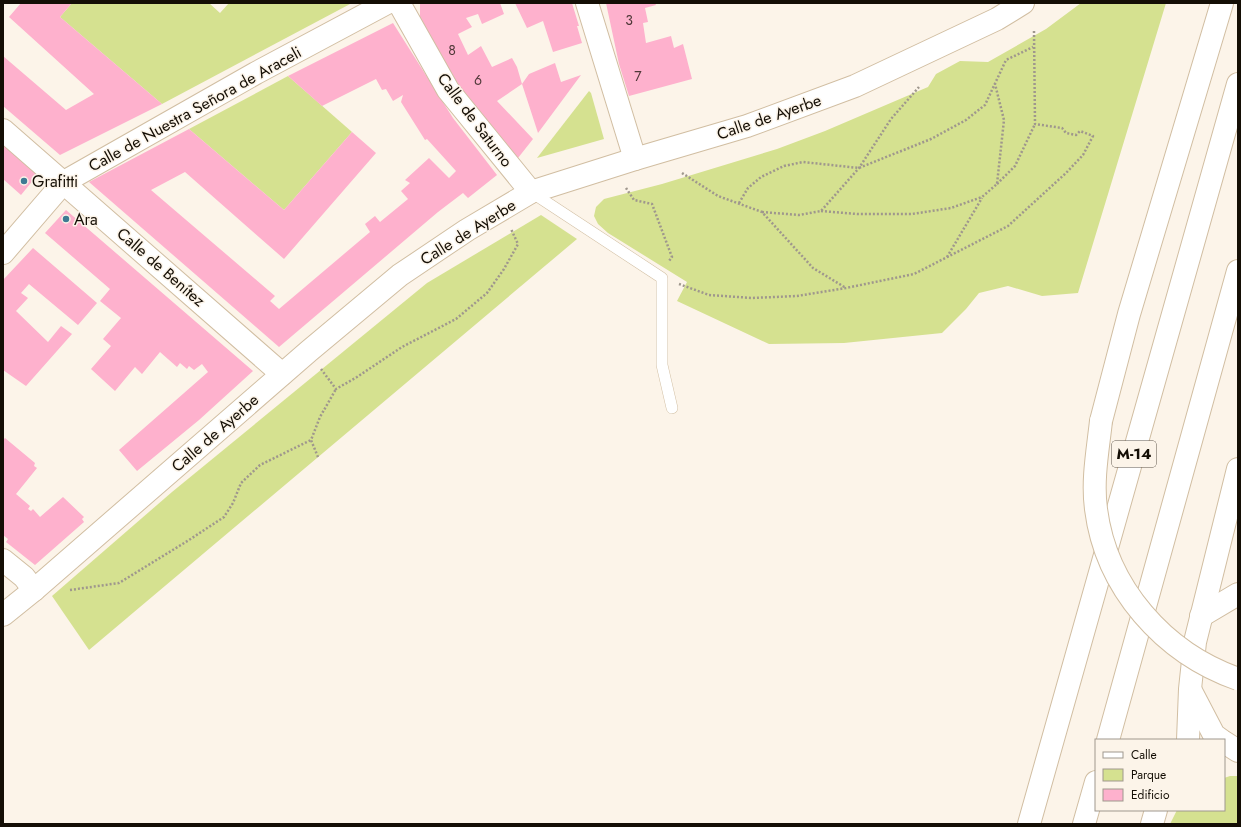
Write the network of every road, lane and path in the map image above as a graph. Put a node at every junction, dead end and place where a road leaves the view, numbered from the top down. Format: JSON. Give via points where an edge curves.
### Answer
{"nodes":[{"id":1,"x":387,"y":3,"type":"edge"},
{"id":2,"x":399,"y":3,"type":"edge"},
{"id":3,"x":587,"y":3,"type":"edge"},
{"id":4,"x":1023,"y":3,"type":"edge"},
{"id":5,"x":1222,"y":3,"type":"edge"},
{"id":6,"x":1034,"y":31,"type":"dead end"},
{"id":7,"x":1034,"y":47,"type":"junction"},
{"id":8,"x":996,"y":84,"type":"junction"},
{"id":9,"x":1238,"y":84,"type":"edge"},
{"id":10,"x":920,"y":87,"type":"dead end"},
{"id":11,"x":1035,"y":124,"type":"junction"},
{"id":12,"x":3,"y":130,"type":"edge"},
{"id":13,"x":635,"y":159,"type":"junction"},
{"id":14,"x":859,"y":168,"type":"junction"},
{"id":15,"x":682,"y":173,"type":"dead end"},
{"id":16,"x":64,"y":182,"type":"junction"},
{"id":17,"x":997,"y":184,"type":"junction"},
{"id":18,"x":626,"y":188,"type":"dead end"},
{"id":19,"x":531,"y":192,"type":"junction"},
{"id":20,"x":982,"y":197,"type":"junction"},
{"id":21,"x":739,"y":204,"type":"junction"},
{"id":22,"x":821,"y":210,"type":"junction"},
{"id":23,"x":762,"y":212,"type":"junction"},
{"id":24,"x":3,"y":253,"type":"edge"},
{"id":25,"x":947,"y":257,"type":"junction"},
{"id":26,"x":1238,"y":271,"type":"edge"},
{"id":27,"x":662,"y":278,"type":"junction"},
{"id":28,"x":846,"y":288,"type":"junction"},
{"id":29,"x":282,"y":374,"type":"junction"},
{"id":30,"x":336,"y":389,"type":"dead end"},
{"id":31,"x":672,"y":408,"type":"dead end"},
{"id":32,"x":312,"y":440,"type":"junction"},
{"id":33,"x":318,"y":457,"type":"dead end"},
{"id":34,"x":1238,"y":469,"type":"edge"},
{"id":35,"x":3,"y":560,"type":"edge"},
{"id":36,"x":34,"y":590,"type":"junction"},
{"id":37,"x":63,"y":591,"type":"dead end"},
{"id":38,"x":1238,"y":594,"type":"edge"},
{"id":39,"x":3,"y":615,"type":"edge"},
{"id":40,"x":1201,"y":616,"type":"junction"},
{"id":41,"x":1238,"y":679,"type":"edge"},
{"id":42,"x":1190,"y":689,"type":"junction"},
{"id":43,"x":1108,"y":739,"type":"edge"},
{"id":44,"x":1188,"y":739,"type":"edge"},
{"id":45,"x":1220,"y":739,"type":"edge"},
{"id":46,"x":1225,"y":743,"type":"edge"},
{"id":47,"x":1238,"y":751,"type":"edge"},
{"id":48,"x":1238,"y":758,"type":"edge"},
{"id":49,"x":1225,"y":759,"type":"edge"},
{"id":50,"x":1095,"y":786,"type":"edge"},
{"id":51,"x":1156,"y":811,"type":"edge"},
{"id":52,"x":1029,"y":824,"type":"edge"},
{"id":53,"x":1084,"y":824,"type":"edge"},
{"id":54,"x":1152,"y":824,"type":"edge"}],
"edges":[{"from":1,"to":16,"type":"main road","name":"Calle de Nuestra Señora de Araceli"},
{"from":2,"to":19,"type":"main road","name":"Calle de Saturno","via":[[448,90]]},
{"from":3,"to":13,"type":"main road"},
{"from":4,"to":13,"type":"main road","name":"Calle de Ayerbe","via":[[997,19],[855,86],[748,126]]},
{"from":5,"to":41,"type":"main road","bridge":true,"via":[[1129,314],[1101,421],[1096,473],[1096,508],[1102,541],[1114,572],[1135,606],[1158,632],[1185,653],[1216,672]]},
{"from":6,"to":7,"type":"path"},
{"from":7,"to":8,"type":"path","via":[[1006,60]]},
{"from":7,"to":11,"type":"path"},
{"from":8,"to":14,"type":"path","via":[[985,105],[966,120],[931,139]]},
{"from":8,"to":17,"type":"path","via":[[1004,120]]},
{"from":9,"to":52,"type":"main road","number":"M-14"},
{"from":10,"to":14,"type":"path","via":[[891,119]]},
{"from":11,"to":17,"type":"path","via":[[1015,166]]},
{"from":11,"to":25,"type":"path","via":[[1062,128],[1066,133],[1076,135],[1080,131],[1093,136],[1082,155],[1066,173],[1008,226]]},
{"from":12,"to":16,"type":"main road","name":"Calle de Benítez"},
{"from":13,"to":19,"type":"main road","name":"Calle de Ayerbe"},
{"from":14,"to":21,"type":"path","via":[[803,162],[784,166],[761,177],[748,188]]},
{"from":14,"to":22,"type":"path"},
{"from":15,"to":21,"type":"path","via":[[718,196]]},
{"from":16,"to":24,"type":"main road","name":"Calle de Nuestra Señora de Araceli"},
{"from":16,"to":29,"type":"main road","name":"Calle de Benítez"},
{"from":17,"to":20,"type":"path"},
{"from":18,"to":27,"type":"path","via":[[634,200],[652,204],[672,256],[666,264]]},
{"from":19,"to":27,"type":"lane"},
{"from":19,"to":29,"type":"main road","name":"Calle de Ayerbe","via":[[467,230],[400,275]]},
{"from":20,"to":22,"type":"path","via":[[951,208],[912,214],[857,214]]},
{"from":20,"to":25,"type":"path"},
{"from":21,"to":23,"type":"path"},
{"from":22,"to":23,"type":"path","via":[[799,215]]},
{"from":23,"to":28,"type":"path","via":[[812,268]]},
{"from":25,"to":28,"type":"path","via":[[914,274]]},
{"from":26,"to":43,"type":"main road"},
{"from":27,"to":28,"type":"path","via":[[709,295],[745,297],[796,296]]},
{"from":27,"to":31,"type":"lane","via":[[662,364]]},
{"from":29,"to":36,"type":"main road","name":"Calle de Ayerbe"},
{"from":30,"to":32,"type":"path","via":[[320,417]]},
{"from":32,"to":33,"type":"path"},
{"from":32,"to":37,"type":"path","via":[[260,465],[241,483],[224,517],[119,583]]},
{"from":34,"to":40,"type":"main road"},
{"from":35,"to":36,"type":"main road","via":[[24,577]]},
{"from":36,"to":39,"type":"main road","name":"Calle de Ayerbe"},
{"from":38,"to":40,"type":"main road"},
{"from":40,"to":42,"type":"main road"},
{"from":42,"to":44,"type":"main road"},
{"from":42,"to":45,"type":"main road","via":[[1214,735]]},
{"from":46,"to":47,"type":"main road"},
{"from":48,"to":49,"type":"main road"},
{"from":50,"to":53,"type":"main road"},
{"from":51,"to":54,"type":"main road"}]}
